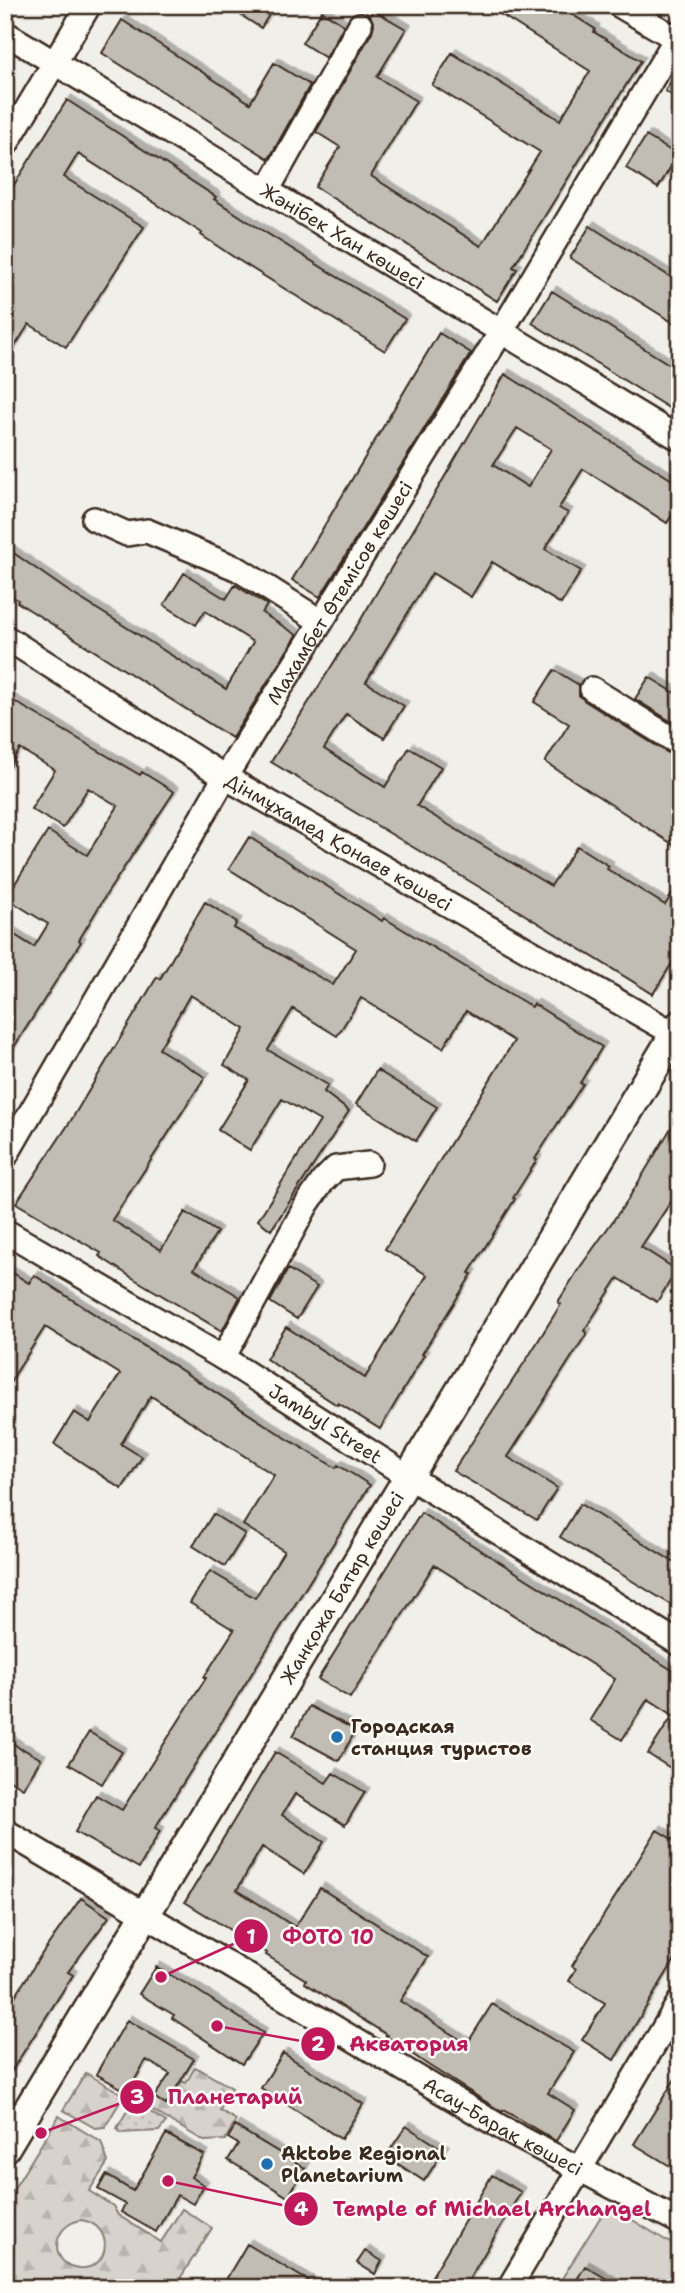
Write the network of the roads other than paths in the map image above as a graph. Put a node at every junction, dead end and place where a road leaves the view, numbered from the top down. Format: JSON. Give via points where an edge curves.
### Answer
{"nodes":[{"id":1,"x":89,"y":5,"type":"edge"},
{"id":2,"x":620,"y":5,"type":"edge"},
{"id":3,"x":360,"y":25,"type":"dead end"},
{"id":4,"x":5,"y":33,"type":"edge"},
{"id":5,"x":678,"y":37,"type":"edge"},
{"id":6,"x":55,"y":62,"type":"junction"},
{"id":7,"x":5,"y":146,"type":"edge"},
{"id":8,"x":267,"y":191,"type":"junction"},
{"id":9,"x":501,"y":332,"type":"junction"},
{"id":10,"x":680,"y":439,"type":"edge"},
{"id":11,"x":94,"y":519,"type":"dead end"},
{"id":12,"x":320,"y":621,"type":"junction"},
{"id":13,"x":5,"y":636,"type":"edge"},
{"id":14,"x":592,"y":689,"type":"dead end"},
{"id":15,"x":680,"y":744,"type":"edge"},
{"id":16,"x":225,"y":777,"type":"junction"},
{"id":17,"x":678,"y":1032,"type":"edge"},
{"id":18,"x":5,"y":1157,"type":"edge"},
{"id":19,"x":369,"y":1164,"type":"dead end"},
{"id":20,"x":5,"y":1231,"type":"edge"},
{"id":21,"x":223,"y":1358,"type":"junction"},
{"id":22,"x":408,"y":1477,"type":"junction"},
{"id":23,"x":680,"y":1644,"type":"edge"},
{"id":24,"x":5,"y":1831,"type":"edge"},
{"id":25,"x":145,"y":1916,"type":"junction"},
{"id":26,"x":680,"y":2001,"type":"edge"},
{"id":27,"x":5,"y":2148,"type":"edge"},
{"id":28,"x":580,"y":2169,"type":"junction"},
{"id":29,"x":680,"y":2222,"type":"edge"},
{"id":30,"x":509,"y":2288,"type":"edge"}],
"edges":[{"from":1,"to":6,"type":"street"},
{"from":2,"to":5,"type":"street"},
{"from":3,"to":8,"type":"street"},
{"from":4,"to":6,"type":"street","name":"Жәнібек Хан көшесі"},
{"from":5,"to":9,"type":"street","name":"Махамбет Өтемісов көшесі"},
{"from":6,"to":7,"type":"street"},
{"from":6,"to":8,"type":"street","name":"Жәнібек Хан көшесі"},
{"from":8,"to":9,"type":"street","name":"Жәнібек Хан көшесі"},
{"from":9,"to":10,"type":"street","name":"Жәнібек Хан көшесі"},
{"from":9,"to":12,"type":"street","name":"Махамбет Өтемісов көшесі"},
{"from":11,"to":12,"type":"street","via":[[127,534],[147,531],[237,569]]},
{"from":12,"to":16,"type":"street","name":"Махамбет Өтемісов көшесі"},
{"from":13,"to":16,"type":"street","name":"Дінмұхамед Қонаев көшесі"},
{"from":14,"to":15,"type":"street"},
{"from":16,"to":17,"type":"street","name":"Дінмұхамед Қонаев көшесі"},
{"from":16,"to":18,"type":"street","name":"Махамбет Өтемісов көшесі"},
{"from":17,"to":22,"type":"main road","name":"Жанқожа Батыр көшесі"},
{"from":19,"to":21,"type":"street","via":[[336,1168],[323,1181]]},
{"from":20,"to":21,"type":"street","name":"Jambyl Street"},
{"from":21,"to":22,"type":"street","name":"Jambyl Street"},
{"from":22,"to":23,"type":"street","name":"Jambyl Street"},
{"from":22,"to":25,"type":"main road","name":"Жанқожа Батыр көшесі"},
{"from":24,"to":25,"type":"street","name":"Асау-Барақ көшесі"},
{"from":25,"to":27,"type":"main road","name":"Жанқожа Батыр көшесі"},
{"from":25,"to":28,"type":"street","name":"Асау-Барақ көшесі","via":[[509,2132]]},
{"from":26,"to":28,"type":"street"},
{"from":28,"to":29,"type":"street","name":"Асау-Барақ көшесі"},
{"from":28,"to":30,"type":"street"}]}
